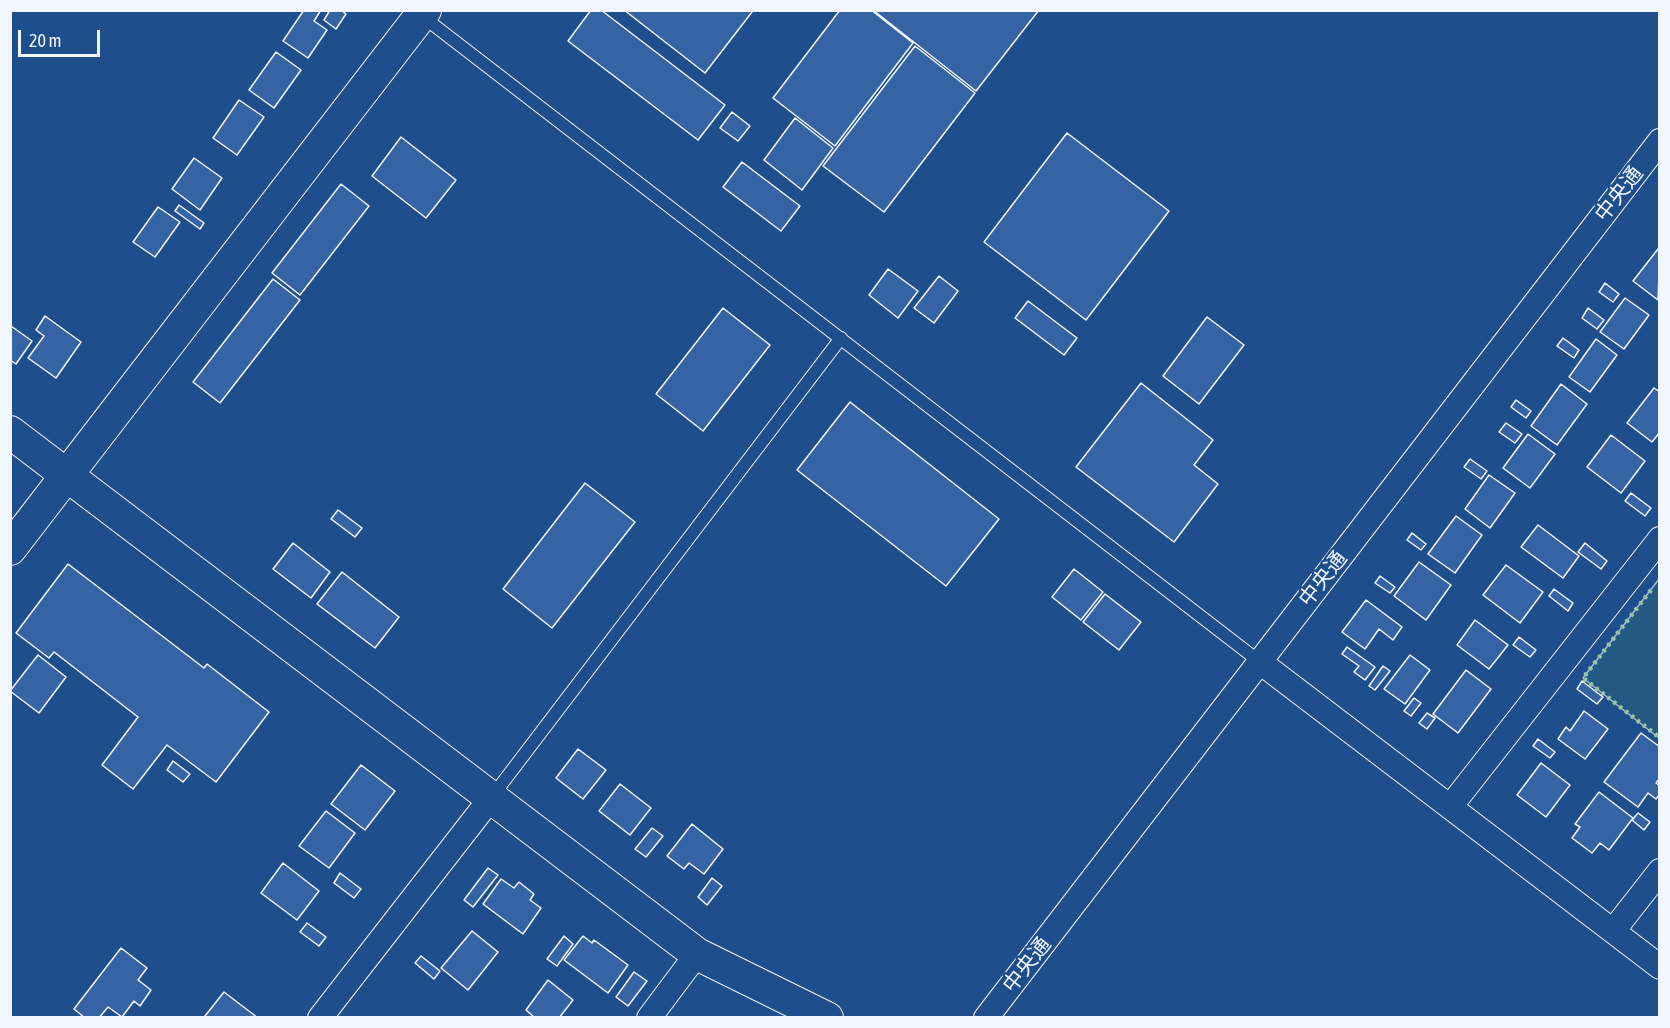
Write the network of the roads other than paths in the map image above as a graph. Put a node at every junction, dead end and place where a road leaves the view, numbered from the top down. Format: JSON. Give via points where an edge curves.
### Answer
{"nodes":[{"id":1,"x":420,"y":12,"type":"edge"},
{"id":2,"x":1659,"y":141,"type":"edge"},
{"id":3,"x":841,"y":338,"type":"junction"},
{"id":4,"x":10,"y":432,"type":"edge"},
{"id":5,"x":66,"y":476,"type":"junction"},
{"id":6,"x":1659,"y":539,"type":"edge"},
{"id":7,"x":10,"y":549,"type":"edge"},
{"id":8,"x":1260,"y":662,"type":"junction"},
{"id":9,"x":491,"y":798,"type":"junction"},
{"id":10,"x":1450,"y":807,"type":"junction"},
{"id":11,"x":1659,"y":871,"type":"edge"},
{"id":12,"x":1613,"y":931,"type":"junction"},
{"id":13,"x":697,"y":954,"type":"junction"},
{"id":14,"x":1659,"y":967,"type":"edge"},
{"id":15,"x":320,"y":1017,"type":"edge"},
{"id":16,"x":649,"y":1017,"type":"edge"},
{"id":17,"x":827,"y":1017,"type":"edge"},
{"id":18,"x":986,"y":1017,"type":"edge"}],
"edges":[{"from":1,"to":3,"type":"lane"},
{"from":1,"to":5,"type":"street"},
{"from":2,"to":8,"type":"street","name":"中央通"},
{"from":3,"to":8,"type":"lane"},
{"from":3,"to":9,"type":"lane"},
{"from":4,"to":5,"type":"street"},
{"from":5,"to":7,"type":"street"},
{"from":5,"to":9,"type":"street"},
{"from":6,"to":10,"type":"street"},
{"from":8,"to":10,"type":"street"},
{"from":8,"to":18,"type":"street","name":"中央通"},
{"from":9,"to":13,"type":"street"},
{"from":9,"to":15,"type":"street"},
{"from":10,"to":12,"type":"street"},
{"from":11,"to":12,"type":"street"},
{"from":12,"to":14,"type":"street"},
{"from":13,"to":16,"type":"street"},
{"from":13,"to":17,"type":"street"}]}
